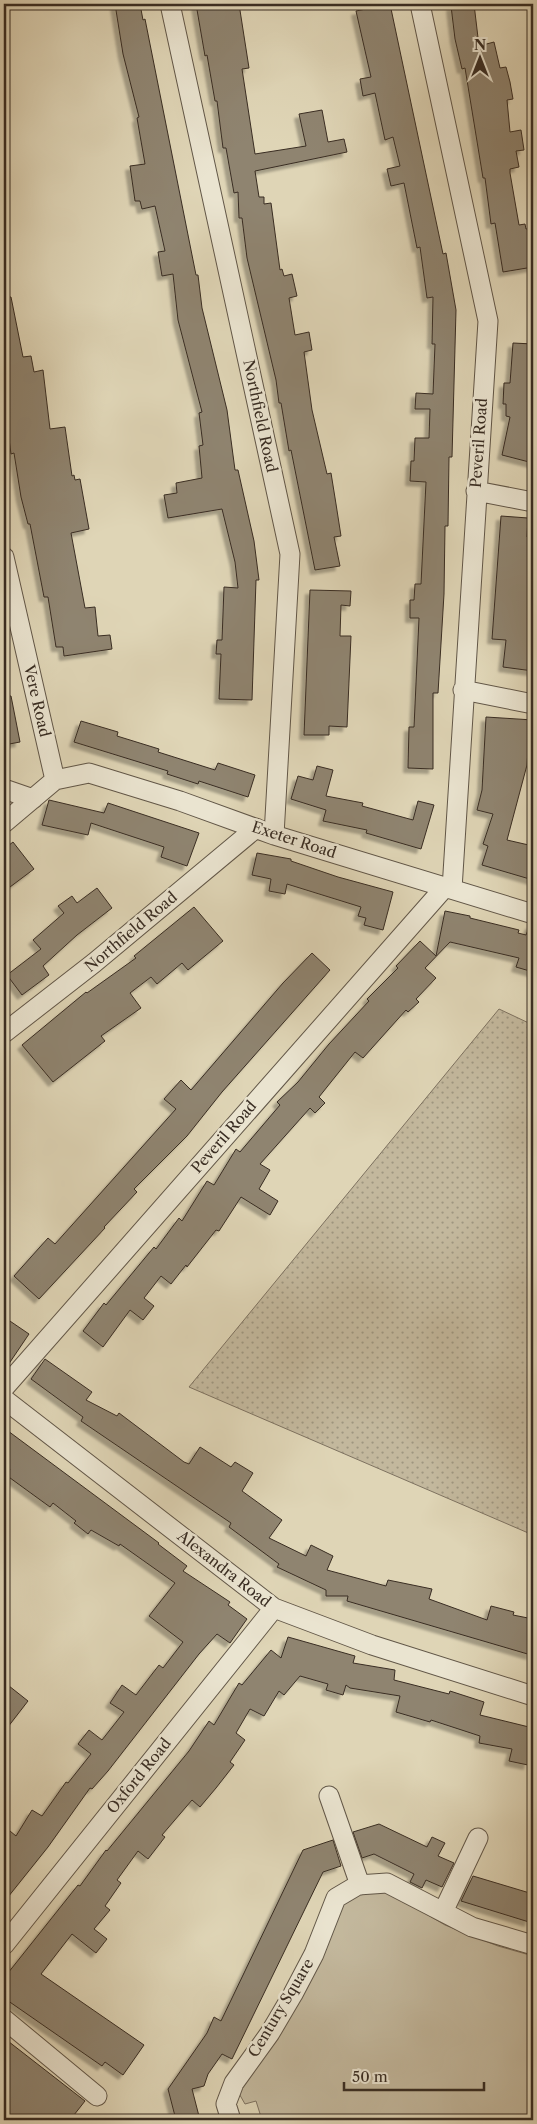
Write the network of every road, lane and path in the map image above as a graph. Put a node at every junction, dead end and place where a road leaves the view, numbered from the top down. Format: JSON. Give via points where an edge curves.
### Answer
{"nodes":[{"id":1,"x":170,"y":4,"type":"edge"},
{"id":2,"x":420,"y":4,"type":"edge"},
{"id":3,"x":476,"y":491,"type":"junction"},
{"id":4,"x":533,"y":502,"type":"edge"},
{"id":5,"x":4,"y":557,"type":"edge"},
{"id":6,"x":463,"y":690,"type":"junction"},
{"id":7,"x":533,"y":704,"type":"edge"},
{"id":8,"x":54,"y":780,"type":"junction"},
{"id":9,"x":4,"y":789,"type":"edge"},
{"id":10,"x":33,"y":799,"type":"junction"},
{"id":11,"x":4,"y":823,"type":"edge"},
{"id":12,"x":256,"y":828,"type":"junction"},
{"id":13,"x":274,"y":835,"type":"junction"},
{"id":14,"x":448,"y":888,"type":"junction"},
{"id":15,"x":533,"y":914,"type":"edge"},
{"id":16,"x":4,"y":1033,"type":"edge"},
{"id":17,"x":4,"y":1388,"type":"edge"},
{"id":18,"x":4,"y":1399,"type":"edge"},
{"id":19,"x":274,"y":1608,"type":"junction"},
{"id":20,"x":533,"y":1696,"type":"edge"},
{"id":21,"x":329,"y":1796,"type":"dead end"},
{"id":22,"x":478,"y":1838,"type":"dead end"},
{"id":23,"x":360,"y":1885,"type":"junction"},
{"id":24,"x":443,"y":1912,"type":"junction"},
{"id":25,"x":533,"y":1943,"type":"edge"},
{"id":26,"x":4,"y":1945,"type":"edge"},
{"id":27,"x":4,"y":2019,"type":"edge"},
{"id":28,"x":97,"y":2096,"type":"dead end"},
{"id":29,"x":231,"y":2120,"type":"edge"}],
"edges":[{"from":1,"to":13,"type":"street","name":"Northfield Road","via":[[290,554]]},
{"from":2,"to":3,"type":"street","name":"Peveril Road","via":[[488,321]]},
{"from":3,"to":4,"type":"street"},
{"from":3,"to":6,"type":"street","name":"Peveril Road"},
{"from":5,"to":8,"type":"street","name":"Vere Road"},
{"from":6,"to":7,"type":"street"},
{"from":6,"to":14,"type":"street","name":"Peveril Road"},
{"from":8,"to":10,"type":"street"},
{"from":8,"to":12,"type":"street","name":"Exeter Road","via":[[89,773]]},
{"from":9,"to":10,"type":"street"},
{"from":10,"to":11,"type":"street"},
{"from":12,"to":13,"type":"street","name":"Exeter Road"},
{"from":12,"to":16,"type":"street","name":"Northfield Road"},
{"from":13,"to":14,"type":"street","name":"Exeter Road"},
{"from":14,"to":15,"type":"street","name":"Exeter Road"},
{"from":14,"to":17,"type":"street","name":"Peveril Road"},
{"from":18,"to":19,"type":"street","name":"Alexandra Road"},
{"from":19,"to":20,"type":"street","name":"Alexandra Road","via":[[372,1645]]},
{"from":19,"to":26,"type":"street","name":"Oxford Road"},
{"from":21,"to":23,"type":"street"},
{"from":22,"to":24,"type":"street"},
{"from":23,"to":24,"type":"street","name":"Century Square","via":[[387,1883]]},
{"from":23,"to":29,"type":"street","name":"Century Square","via":[[336,1898],[314,1954],[293,1994],[234,2083],[226,2104]]},
{"from":24,"to":25,"type":"street","name":"Century Square","via":[[472,1927]]},
{"from":27,"to":28,"type":"street"}]}
